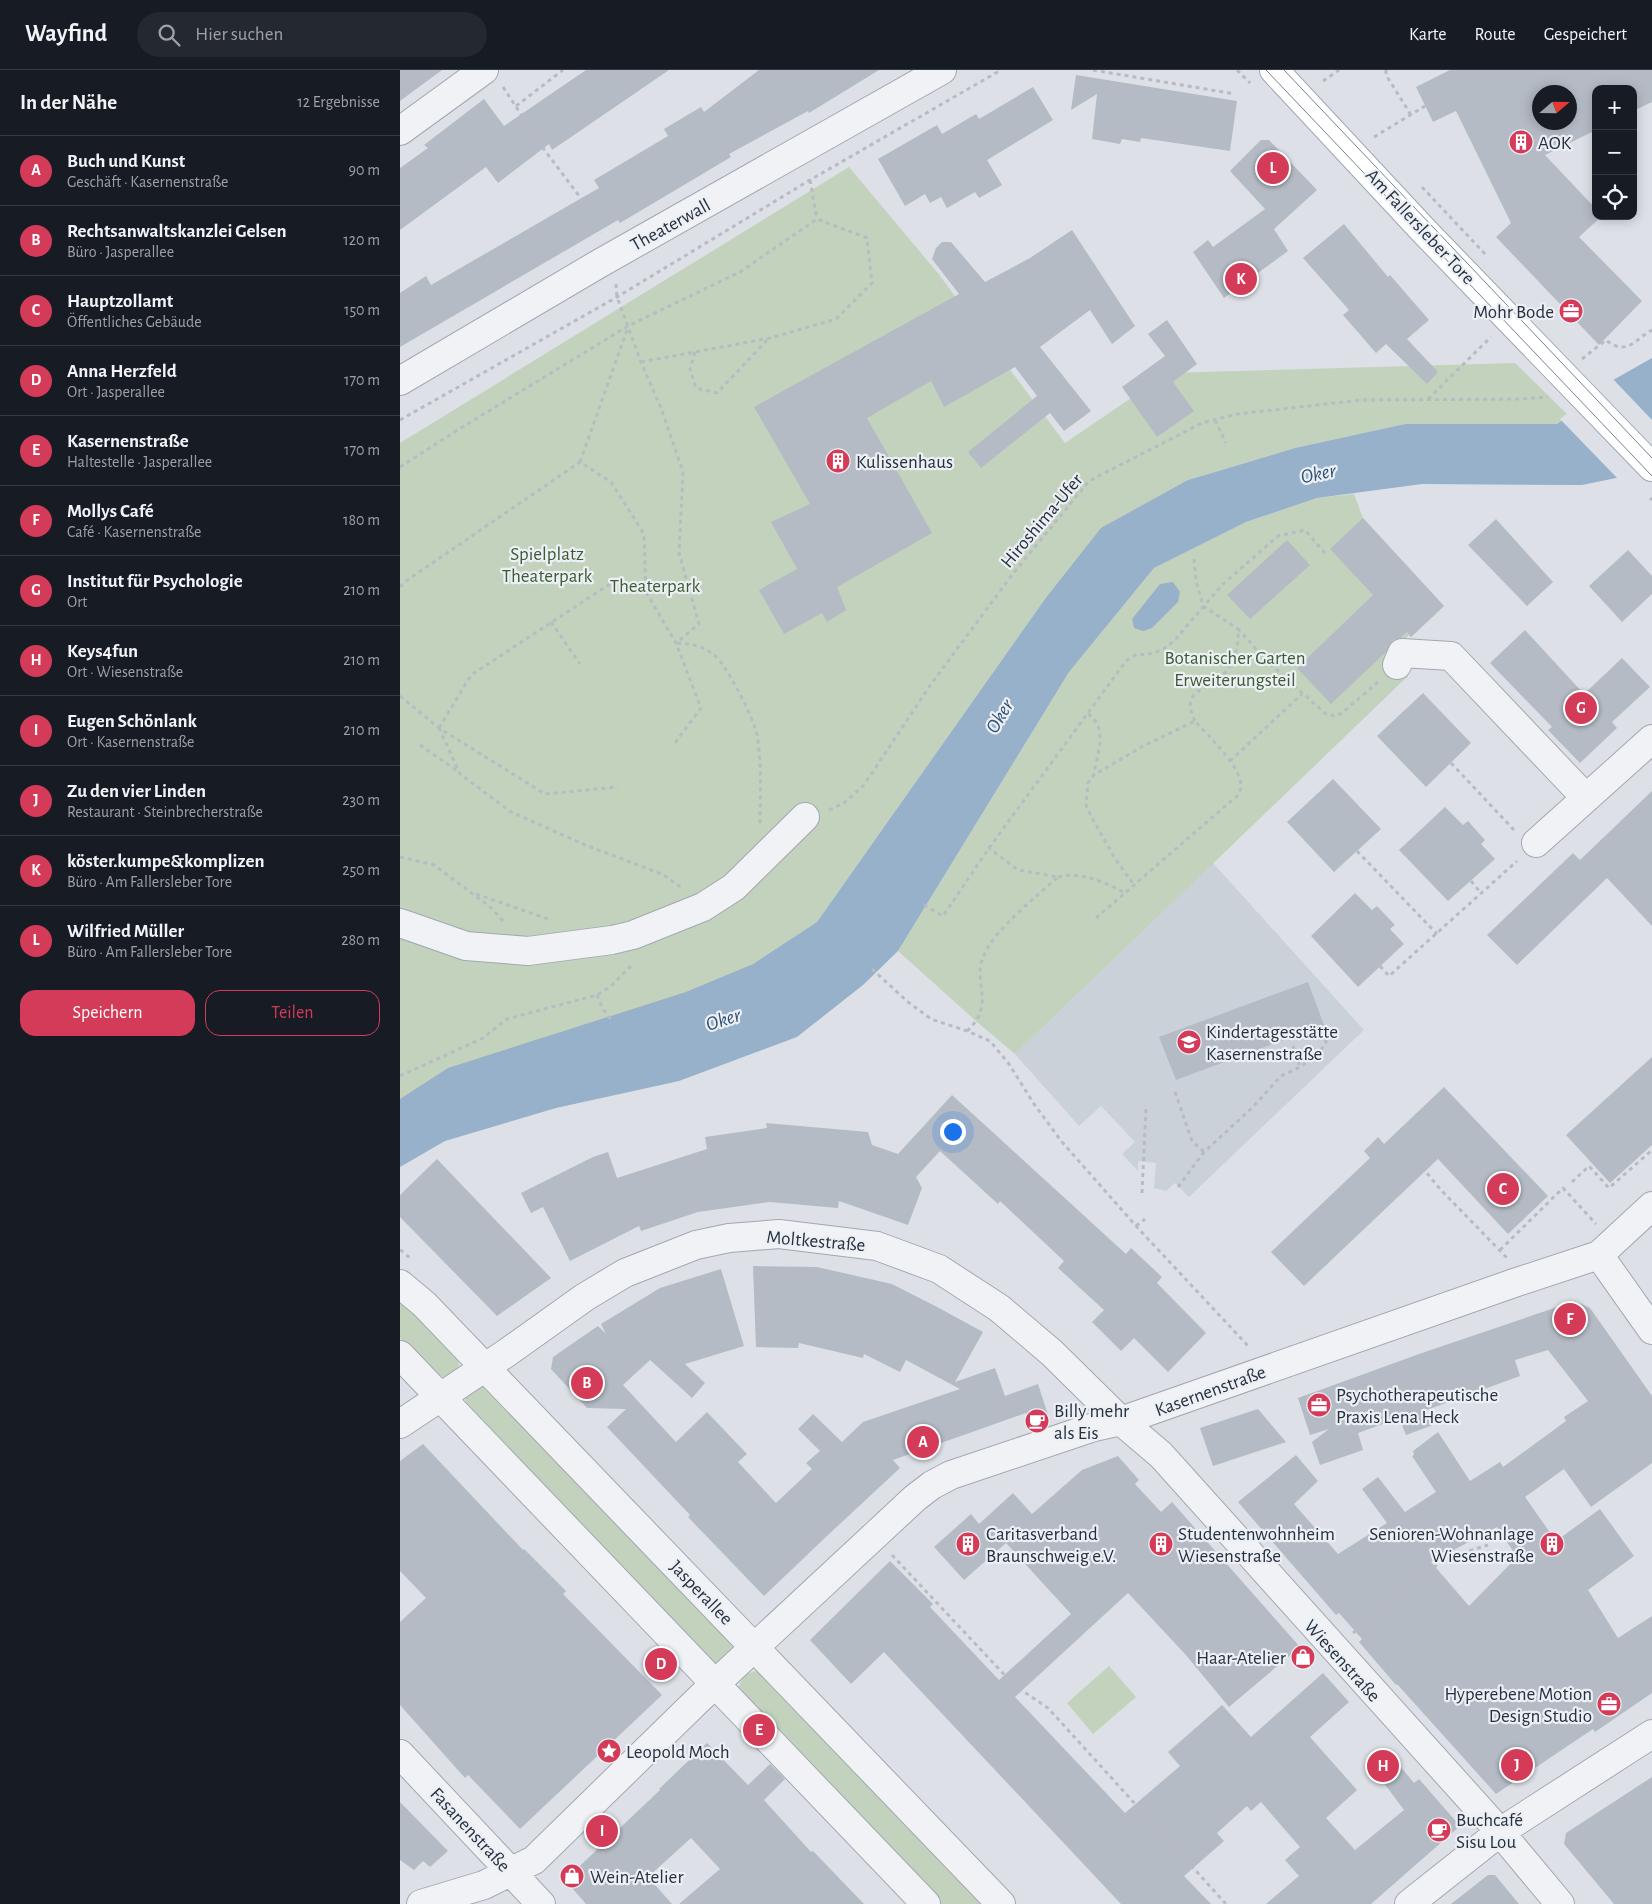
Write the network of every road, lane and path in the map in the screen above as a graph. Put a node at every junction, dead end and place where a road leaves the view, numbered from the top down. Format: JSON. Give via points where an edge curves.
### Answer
{"nodes":[{"id":1,"x":484,"y":70,"type":"edge"},
{"id":2,"x":563,"y":70,"type":"edge"},
{"id":3,"x":942,"y":70,"type":"edge"},
{"id":4,"x":1001,"y":70,"type":"edge"},
{"id":5,"x":1093,"y":70,"type":"edge"},
{"id":6,"x":1274,"y":70,"type":"edge"},
{"id":7,"x":1339,"y":70,"type":"edge"},
{"id":8,"x":1386,"y":70,"type":"edge"},
{"id":9,"x":1317,"y":76,"type":"dead end"},
{"id":10,"x":1323,"y":81,"type":"junction"},
{"id":11,"x":1329,"y":88,"type":"dead end"},
{"id":12,"x":1235,"y":94,"type":"dead end"},
{"id":13,"x":1425,"y":106,"type":"dead end"},
{"id":14,"x":1411,"y":115,"type":"junction"},
{"id":15,"x":1368,"y":130,"type":"dead end"},
{"id":16,"x":400,"y":132,"type":"edge"},
{"id":17,"x":810,"y":180,"type":"junction"},
{"id":18,"x":1420,"y":185,"type":"dead end"},
{"id":19,"x":592,"y":214,"type":"dead end"},
{"id":20,"x":817,"y":219,"type":"junction"},
{"id":21,"x":1491,"y":260,"type":"dead end"},
{"id":22,"x":617,"y":297,"type":"junction"},
{"id":23,"x":628,"y":326,"type":"junction"},
{"id":24,"x":1652,"y":330,"type":"edge"},
{"id":25,"x":1492,"y":336,"type":"dead end"},
{"id":26,"x":770,"y":338,"type":"junction"},
{"id":27,"x":695,"y":352,"type":"junction"},
{"id":28,"x":641,"y":362,"type":"junction"},
{"id":29,"x":1572,"y":375,"type":"junction"},
{"id":30,"x":400,"y":381,"type":"edge"},
{"id":31,"x":1427,"y":400,"type":"junction"},
{"id":32,"x":400,"y":420,"type":"edge"},
{"id":33,"x":1215,"y":420,"type":"junction"},
{"id":34,"x":1226,"y":443,"type":"dead end"},
{"id":35,"x":580,"y":462,"type":"junction"},
{"id":36,"x":400,"y":467,"type":"edge"},
{"id":37,"x":1652,"y":467,"type":"edge"},
{"id":38,"x":1325,"y":553,"type":"dead end"},
{"id":39,"x":1194,"y":559,"type":"dead end"},
{"id":40,"x":400,"y":587,"type":"edge"},
{"id":41,"x":646,"y":592,"type":"junction"},
{"id":42,"x":1203,"y":606,"type":"junction"},
{"id":43,"x":551,"y":622,"type":"junction"},
{"id":44,"x":1238,"y":630,"type":"junction"},
{"id":45,"x":676,"y":643,"type":"junction"},
{"id":46,"x":1278,"y":650,"type":"dead end"},
{"id":47,"x":1268,"y":662,"type":"junction"},
{"id":48,"x":580,"y":664,"type":"dead end"},
{"id":49,"x":1397,"y":665,"type":"joint"},
{"id":50,"x":1302,"y":694,"type":"junction"},
{"id":51,"x":400,"y":696,"type":"edge"},
{"id":52,"x":1088,"y":714,"type":"junction"},
{"id":53,"x":1195,"y":721,"type":"junction"},
{"id":54,"x":439,"y":728,"type":"junction"},
{"id":55,"x":1652,"y":738,"type":"edge"},
{"id":56,"x":675,"y":743,"type":"dead end"},
{"id":57,"x":420,"y":745,"type":"dead end"},
{"id":58,"x":1230,"y":761,"type":"junction"},
{"id":59,"x":1451,"y":763,"type":"dead end"},
{"id":60,"x":460,"y":774,"type":"junction"},
{"id":61,"x":1094,"y":775,"type":"junction"},
{"id":62,"x":618,"y":787,"type":"dead end"},
{"id":63,"x":1586,"y":798,"type":"junction"},
{"id":64,"x":805,"y":817,"type":"joint"},
{"id":65,"x":760,"y":819,"type":"dead end"},
{"id":66,"x":1507,"y":824,"type":"dead end"},
{"id":67,"x":1536,"y":844,"type":"joint"},
{"id":68,"x":989,"y":848,"type":"junction"},
{"id":69,"x":1357,"y":851,"type":"dead end"},
{"id":70,"x":400,"y":857,"type":"edge"},
{"id":71,"x":1058,"y":877,"type":"junction"},
{"id":72,"x":1471,"y":881,"type":"dead end"},
{"id":73,"x":1134,"y":885,"type":"junction"},
{"id":74,"x":678,"y":886,"type":"dead end"},
{"id":75,"x":471,"y":892,"type":"junction"},
{"id":76,"x":1125,"y":893,"type":"junction"},
{"id":77,"x":1481,"y":893,"type":"junction"},
{"id":78,"x":924,"y":905,"type":"dead end"},
{"id":79,"x":1096,"y":918,"type":"dead end"},
{"id":80,"x":552,"y":921,"type":"dead end"},
{"id":81,"x":400,"y":923,"type":"edge"},
{"id":82,"x":1437,"y":934,"type":"junction"},
{"id":83,"x":528,"y":951,"type":"junction"},
{"id":84,"x":1380,"y":966,"type":"dead end"},
{"id":85,"x":872,"y":969,"type":"dead end"},
{"id":86,"x":611,"y":986,"type":"dead end"},
{"id":87,"x":597,"y":995,"type":"junction"},
{"id":88,"x":612,"y":1021,"type":"dead end"},
{"id":89,"x":967,"y":1031,"type":"junction"},
{"id":90,"x":1325,"y":1031,"type":"dead end"},
{"id":91,"x":1293,"y":1046,"type":"dead end"},
{"id":92,"x":1300,"y":1067,"type":"junction"},
{"id":93,"x":400,"y":1076,"type":"edge"},
{"id":94,"x":1175,"y":1092,"type":"dead end"},
{"id":95,"x":1146,"y":1108,"type":"dead end"},
{"id":96,"x":1648,"y":1148,"type":"dead end"},
{"id":97,"x":1204,"y":1152,"type":"junction"},
{"id":98,"x":1652,"y":1152,"type":"edge"},
{"id":99,"x":1422,"y":1167,"type":"dead end"},
{"id":100,"x":1572,"y":1182,"type":"dead end"},
{"id":101,"x":1178,"y":1187,"type":"dead end"},
{"id":102,"x":1142,"y":1193,"type":"dead end"},
{"id":103,"x":1652,"y":1206,"type":"edge"},
{"id":104,"x":1145,"y":1219,"type":"dead end"},
{"id":105,"x":1136,"y":1226,"type":"junction"},
{"id":106,"x":1606,"y":1249,"type":"junction"},
{"id":107,"x":400,"y":1284,"type":"edge"},
{"id":108,"x":1652,"y":1330,"type":"edge"},
{"id":109,"x":1255,"y":1354,"type":"dead end"},
{"id":110,"x":400,"y":1355,"type":"edge"},
{"id":111,"x":486,"y":1367,"type":"junction"},
{"id":112,"x":440,"y":1397,"type":"junction"},
{"id":113,"x":1121,"y":1422,"type":"junction"},
{"id":114,"x":400,"y":1424,"type":"edge"},
{"id":115,"x":874,"y":1536,"type":"junction"},
{"id":116,"x":1488,"y":1545,"type":"dead end"},
{"id":117,"x":755,"y":1648,"type":"junction"},
{"id":118,"x":1334,"y":1649,"type":"junction"},
{"id":119,"x":716,"y":1684,"type":"junction"},
{"id":120,"x":1652,"y":1734,"type":"edge"},
{"id":121,"x":400,"y":1754,"type":"edge"},
{"id":122,"x":1500,"y":1832,"type":"junction"},
{"id":123,"x":511,"y":1871,"type":"junction"},
{"id":124,"x":421,"y":1904,"type":"edge"},
{"id":125,"x":542,"y":1904,"type":"edge"},
{"id":126,"x":926,"y":1904,"type":"edge"},
{"id":127,"x":1001,"y":1904,"type":"edge"},
{"id":128,"x":1226,"y":1904,"type":"edge"},
{"id":129,"x":1409,"y":1904,"type":"edge"},
{"id":130,"x":1560,"y":1904,"type":"edge"}],
"edges":[{"from":1,"to":16,"type":"street"},
{"from":2,"to":19,"type":"path","via":[[516,106],[542,148]]},
{"from":3,"to":30,"type":"street","name":"Theaterwall","via":[[602,262]]},
{"from":4,"to":17,"type":"path"},
{"from":5,"to":12,"type":"path"},
{"from":6,"to":29,"type":"main road","name":"Am Fallersleber Tore","via":[[1424,231]]},
{"from":7,"to":10,"type":"path"},
{"from":8,"to":14,"type":"path"},
{"from":9,"to":10,"type":"path"},
{"from":10,"to":11,"type":"path"},
{"from":13,"to":14,"type":"path"},
{"from":14,"to":15,"type":"path","via":[[1374,137]]},
{"from":17,"to":20,"type":"path"},
{"from":17,"to":22,"type":"path"},
{"from":18,"to":21,"type":"path"},
{"from":20,"to":23,"type":"path","via":[[740,272]]},
{"from":20,"to":26,"type":"path","via":[[867,238],[872,283],[836,319]]},
{"from":22,"to":23,"type":"path"},
{"from":22,"to":32,"type":"path"},
{"from":23,"to":28,"type":"path"},
{"from":23,"to":35,"type":"path"},
{"from":23,"to":36,"type":"path"},
{"from":24,"to":29,"type":"path","via":[[1625,347],[1606,340]]},
{"from":25,"to":31,"type":"path"},
{"from":26,"to":27,"type":"path"},
{"from":26,"to":27,"type":"path","via":[[717,393],[696,388],[690,369]]},
{"from":27,"to":28,"type":"path"},
{"from":28,"to":45,"type":"path","via":[[683,472],[680,552],[699,624]]},
{"from":29,"to":31,"type":"path","name":"Hiroshima-Ufer","via":[[1521,399]]},
{"from":29,"to":37,"type":"main road","name":"Am Fallersleber Tore"},
{"from":31,"to":33,"type":"path","name":"Hiroshima-Ufer","via":[[1362,400],[1237,414]]},
{"from":33,"to":34,"type":"path"},
{"from":33,"to":64,"type":"path","name":"Hiroshima-Ufer","via":[[1202,423],[1089,481],[1006,583],[931,684],[864,785],[844,803]]},
{"from":35,"to":40,"type":"path"},
{"from":35,"to":41,"type":"path","via":[[611,482],[644,534]]},
{"from":38,"to":42,"type":"path","via":[[1305,530],[1278,536]]},
{"from":39,"to":42,"type":"path"},
{"from":41,"to":43,"type":"path","via":[[613,582]]},
{"from":41,"to":45,"type":"path"},
{"from":42,"to":44,"type":"path"},
{"from":42,"to":52,"type":"path","via":[[1162,650],[1137,654],[1126,661]]},
{"from":43,"to":48,"type":"path"},
{"from":43,"to":54,"type":"path","via":[[471,675]]},
{"from":44,"to":47,"type":"path"},
{"from":44,"to":53,"type":"path","via":[[1239,643],[1225,673],[1193,695],[1189,709]]},
{"from":45,"to":56,"type":"path","via":[[701,708]]},
{"from":45,"to":65,"type":"path","via":[[696,644],[715,655],[751,718],[758,744]]},
{"from":46,"to":47,"type":"path"},
{"from":47,"to":50,"type":"path"},
{"from":49,"to":50,"type":"path","via":[[1336,716],[1326,715]]},
{"from":49,"to":63,"type":"street","via":[[1402,653],[1451,656]]},
{"from":50,"to":58,"type":"path"},
{"from":51,"to":54,"type":"path"},
{"from":52,"to":61,"type":"path","via":[[1100,727]]},
{"from":52,"to":68,"type":"path"},
{"from":53,"to":58,"type":"path"},
{"from":53,"to":61,"type":"path"},
{"from":54,"to":60,"type":"path"},
{"from":54,"to":62,"type":"path","via":[[545,794]]},
{"from":55,"to":63,"type":"street"},
{"from":57,"to":60,"type":"path"},
{"from":58,"to":73,"type":"path","via":[[1240,775],[1242,788],[1236,796]]},
{"from":59,"to":66,"type":"path"},
{"from":60,"to":74,"type":"path","via":[[511,812],[664,875]]},
{"from":61,"to":73,"type":"path","via":[[1088,783],[1086,805],[1114,857]]},
{"from":63,"to":67,"type":"street"},
{"from":64,"to":83,"type":"street","via":[[734,886],[703,907],[633,935]]},
{"from":67,"to":77,"type":"path"},
{"from":68,"to":71,"type":"path","via":[[1018,870]]},
{"from":68,"to":78,"type":"path","via":[[943,916]]},
{"from":69,"to":82,"type":"path"},
{"from":70,"to":75,"type":"path","via":[[434,865]]},
{"from":71,"to":76,"type":"path","via":[[1073,875],[1100,881]]},
{"from":71,"to":89,"type":"path","via":[[1006,925],[984,955],[980,967],[982,1008],[977,1022]]},
{"from":72,"to":77,"type":"path"},
{"from":73,"to":76,"type":"path"},
{"from":75,"to":80,"type":"path"},
{"from":75,"to":83,"type":"path","via":[[489,906]]},
{"from":76,"to":79,"type":"path"},
{"from":77,"to":82,"type":"path"},
{"from":81,"to":83,"type":"street","via":[[466,946]]},
{"from":82,"to":84,"type":"path","via":[[1389,976]]},
{"from":85,"to":89,"type":"path","via":[[931,1019]]},
{"from":86,"to":87,"type":"path"},
{"from":87,"to":88,"type":"path"},
{"from":87,"to":93,"type":"path","via":[[507,1019],[483,1038]]},
{"from":89,"to":105,"type":"path","via":[[990,1041],[1062,1142]]},
{"from":90,"to":92,"type":"path","via":[[1326,1042]]},
{"from":91,"to":92,"type":"path"},
{"from":92,"to":97,"type":"path","via":[[1281,1076]]},
{"from":94,"to":97,"type":"path","via":[[1192,1141]]},
{"from":95,"to":102,"type":"path"},
{"from":96,"to":98,"type":"path"},
{"from":97,"to":101,"type":"path"},
{"from":98,"to":100,"type":"path","via":[[1609,1188],[1589,1166]]},
{"from":99,"to":106,"type":"path","via":[[1500,1250],[1562,1188]]},
{"from":103,"to":106,"type":"street","name":"Kasernenstraße"},
{"from":104,"to":105,"type":"path"},
{"from":105,"to":109,"type":"path"},
{"from":106,"to":108,"type":"street"},
{"from":106,"to":113,"type":"street","name":"Kasernenstraße"},
{"from":107,"to":111,"type":"street","name":"Jasperallee"},
{"from":110,"to":112,"type":"street"},
{"from":111,"to":112,"type":"street","name":"Moltkestraße"},
{"from":111,"to":113,"type":"street","name":"Moltkestraße","via":[[585,1297],[625,1274],[696,1245],[729,1238],[779,1234],[877,1246],[939,1269],[999,1308],[1052,1353]]},
{"from":111,"to":117,"type":"street","name":"Jasperallee"},
{"from":112,"to":114,"type":"street","name":"Moltkestraße"},
{"from":112,"to":119,"type":"street"},
{"from":113,"to":115,"type":"street","name":"Kasernenstraße","via":[[1094,1427],[952,1475],[932,1485]]},
{"from":113,"to":118,"type":"street","name":"Wiesenstraße","via":[[1161,1455]]},
{"from":115,"to":117,"type":"street","name":"Kasernenstraße"},
{"from":115,"to":128,"type":"path","via":[[1014,1685],[1048,1708]]},
{"from":116,"to":118,"type":"path","via":[[1444,1559]]},
{"from":117,"to":119,"type":"street","name":"Kasernenstraße"},
{"from":117,"to":127,"type":"street","name":"Jasperallee"},
{"from":118,"to":122,"type":"street","name":"Wiesenstraße"},
{"from":119,"to":123,"type":"street","name":"Kasernenstraße","via":[[534,1860]]},
{"from":119,"to":126,"type":"street"},
{"from":120,"to":122,"type":"street"},
{"from":121,"to":123,"type":"street","name":"Fasanenstraße"},
{"from":122,"to":129,"type":"street"},
{"from":122,"to":130,"type":"street","name":"Wiesenstraße"},
{"from":123,"to":124,"type":"street","name":"Kasernenstraße","via":[[484,1885]]},
{"from":123,"to":125,"type":"street","name":"Fasanenstraße"}]}
